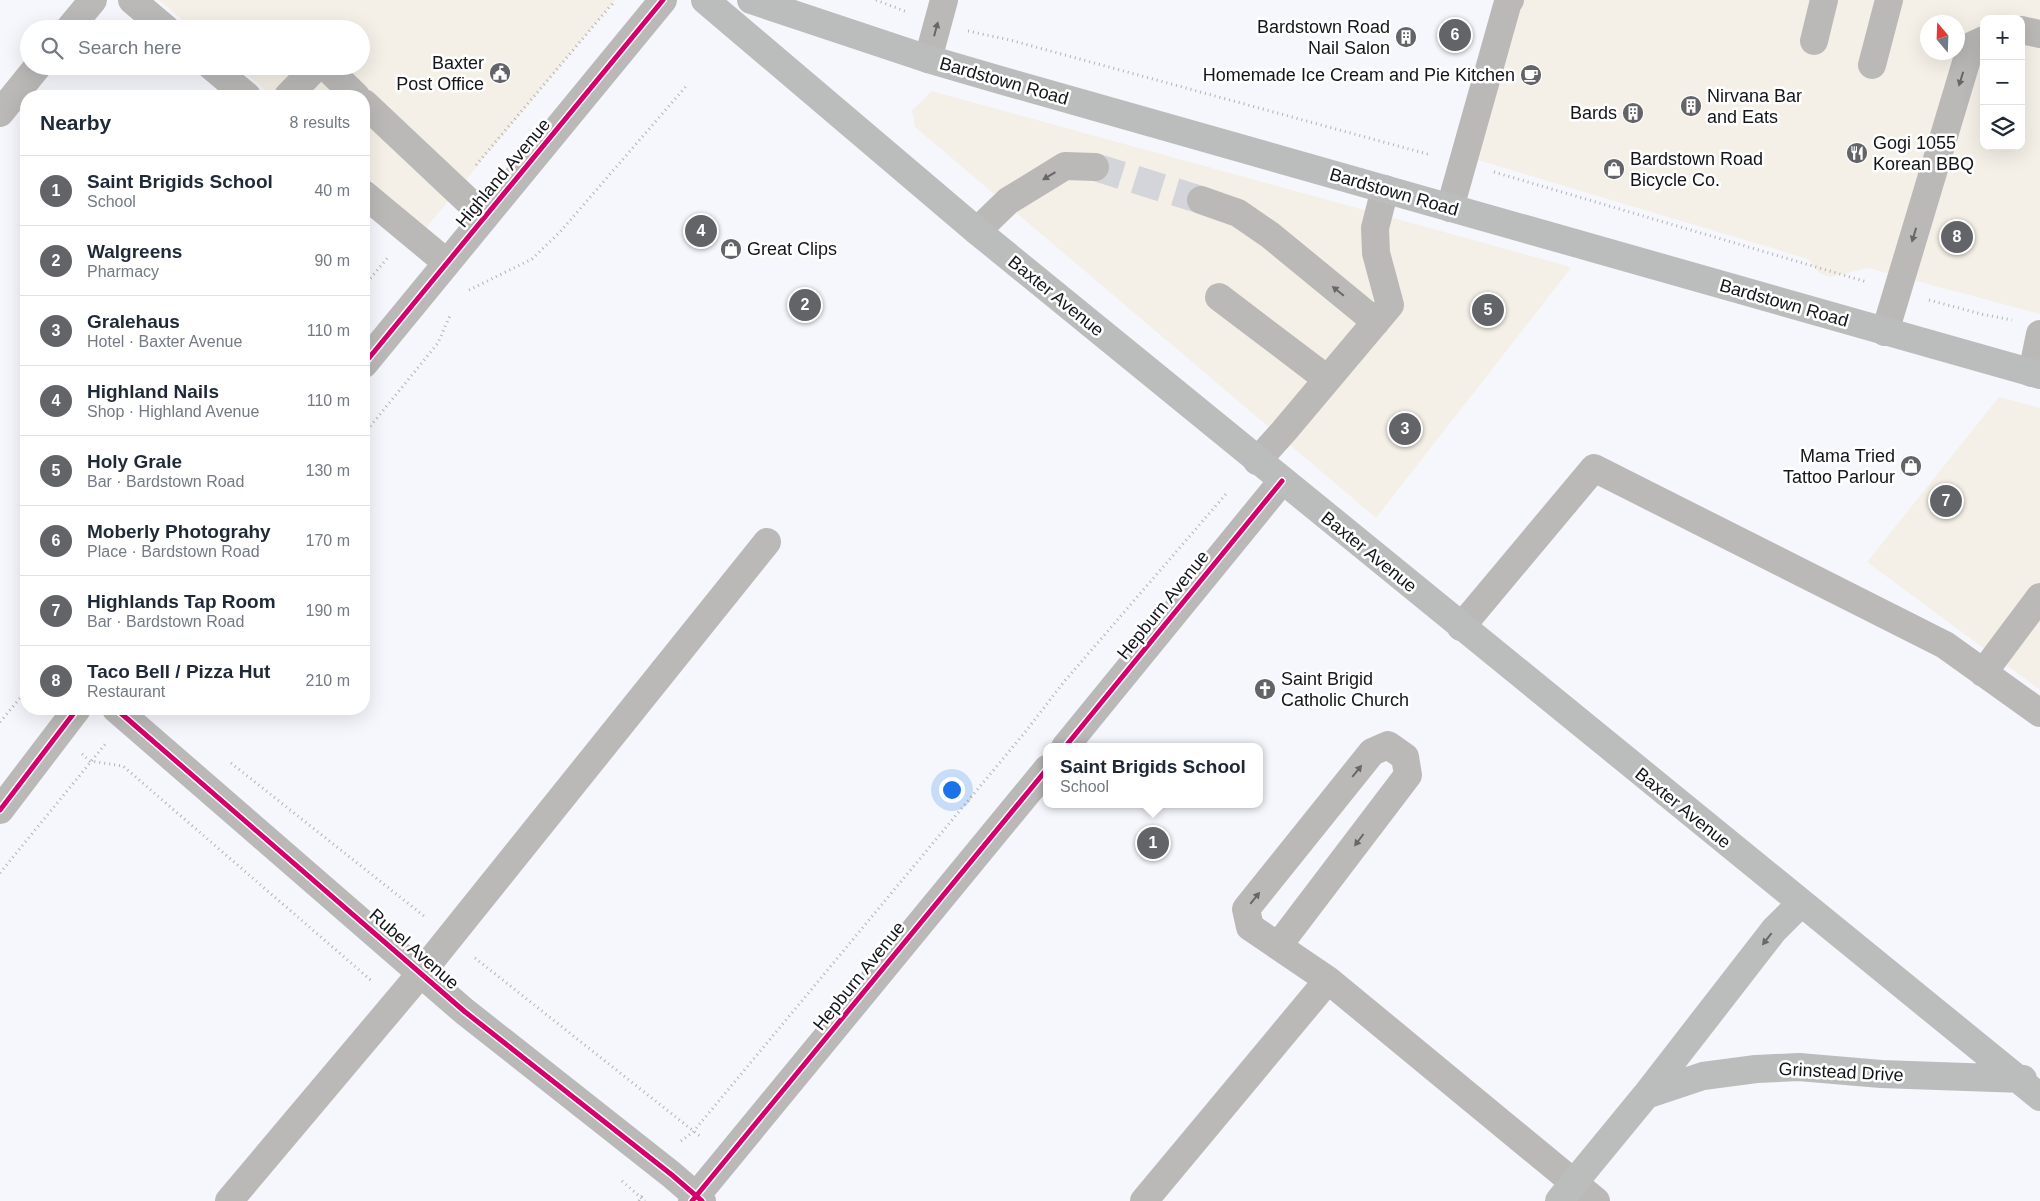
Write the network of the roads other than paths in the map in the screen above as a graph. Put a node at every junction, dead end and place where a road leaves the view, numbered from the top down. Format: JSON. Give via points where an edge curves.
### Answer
{"nodes":[{"id":1,"x":93,"y":0,"type":"edge"},
{"id":2,"x":132,"y":0,"type":"edge"},
{"id":3,"x":663,"y":0,"type":"edge"},
{"id":4,"x":705,"y":0,"type":"edge"},
{"id":5,"x":750,"y":0,"type":"edge"},
{"id":6,"x":944,"y":0,"type":"edge"},
{"id":7,"x":1510,"y":0,"type":"edge"},
{"id":8,"x":1824,"y":0,"type":"edge"},
{"id":9,"x":1889,"y":0,"type":"edge"},
{"id":10,"x":76,"y":20,"type":"edge"},
{"id":11,"x":155,"y":20,"type":"edge"},
{"id":12,"x":2025,"y":31,"type":"edge"},
{"id":13,"x":2040,"y":34,"type":"edge"},
{"id":14,"x":1814,"y":41,"type":"dead end"},
{"id":15,"x":1980,"y":42,"type":"edge"},
{"id":16,"x":928,"y":59,"type":"junction"},
{"id":17,"x":1872,"y":66,"type":"dead end"},
{"id":18,"x":31,"y":75,"type":"edge"},
{"id":19,"x":222,"y":75,"type":"edge"},
{"id":20,"x":308,"y":75,"type":"edge"},
{"id":21,"x":334,"y":75,"type":"edge"},
{"id":22,"x":240,"y":90,"type":"edge"},
{"id":23,"x":294,"y":90,"type":"edge"},
{"id":24,"x":350,"y":90,"type":"edge"},
{"id":25,"x":370,"y":109,"type":"edge"},
{"id":26,"x":0,"y":113,"type":"edge"},
{"id":27,"x":1095,"y":167,"type":"tunnel mouth"},
{"id":28,"x":1385,"y":190,"type":"junction"},
{"id":29,"x":370,"y":199,"type":"edge"},
{"id":30,"x":1201,"y":200,"type":"tunnel mouth"},
{"id":31,"x":1450,"y":208,"type":"junction"},
{"id":32,"x":485,"y":217,"type":"junction"},
{"id":33,"x":976,"y":231,"type":"junction"},
{"id":34,"x":447,"y":263,"type":"junction"},
{"id":35,"x":1219,"y":297,"type":"dead end"},
{"id":36,"x":1376,"y":322,"type":"junction"},
{"id":37,"x":1885,"y":332,"type":"junction"},
{"id":38,"x":2040,"y":334,"type":"edge"},
{"id":39,"x":370,"y":357,"type":"edge"},
{"id":40,"x":2036,"y":374,"type":"edge"},
{"id":41,"x":1327,"y":380,"type":"junction"},
{"id":42,"x":1257,"y":461,"type":"junction"},
{"id":43,"x":1282,"y":481,"type":"junction"},
{"id":44,"x":767,"y":542,"type":"dead end"},
{"id":45,"x":2040,"y":597,"type":"edge"},
{"id":46,"x":1461,"y":627,"type":"junction"},
{"id":47,"x":1984,"y":673,"type":"junction"},
{"id":48,"x":2040,"y":713,"type":"edge"},
{"id":49,"x":72,"y":715,"type":"edge"},
{"id":50,"x":123,"y":715,"type":"edge"},
{"id":51,"x":1068,"y":743,"type":"edge"},
{"id":52,"x":1043,"y":773,"type":"edge"},
{"id":53,"x":0,"y":810,"type":"edge"},
{"id":54,"x":1801,"y":903,"type":"junction"},
{"id":55,"x":1278,"y":946,"type":"junction"},
{"id":56,"x":421,"y":973,"type":"junction"},
{"id":57,"x":1328,"y":980,"type":"junction"},
{"id":58,"x":2029,"y":1078,"type":"edge"},
{"id":59,"x":1646,"y":1095,"type":"junction"},
{"id":60,"x":2040,"y":1097,"type":"edge"},
{"id":61,"x":1566,"y":1192,"type":"edge"},
{"id":62,"x":697,"y":1199,"type":"edge"},
{"id":63,"x":229,"y":1201,"type":"edge"},
{"id":64,"x":1144,"y":1201,"type":"edge"},
{"id":65,"x":1596,"y":1201,"type":"edge"}],
"edges":[{"from":1,"to":10,"type":"street"},
{"from":2,"to":11,"type":"street"},
{"from":3,"to":32,"type":"street","name":"Highland Avenue"},
{"from":4,"to":33,"type":"main road","name":"Baxter Avenue"},
{"from":5,"to":16,"type":"main road","name":"Bardstown Road"},
{"from":16,"to":6,"type":"street","one_way":true},
{"from":7,"to":31,"type":"street"},
{"from":8,"to":14,"type":"street"},
{"from":9,"to":17,"type":"street"},
{"from":12,"to":13,"type":"street"},
{"from":15,"to":37,"type":"street","one_way":true,"via":[[1971,46]]},
{"from":16,"to":28,"type":"main road","name":"Bardstown Road"},
{"from":18,"to":26,"type":"street"},
{"from":19,"to":22,"type":"street"},
{"from":20,"to":23,"type":"street"},
{"from":21,"to":24,"type":"street"},
{"from":25,"to":32,"type":"street"},
{"from":27,"to":33,"type":"street","one_way":true,"via":[[1065,166],[1008,201]]},
{"from":28,"to":31,"type":"main road","name":"Bardstown Road"},
{"from":28,"to":36,"type":"street","via":[[1376,228],[1376,253],[1390,305]]},
{"from":29,"to":34,"type":"street"},
{"from":36,"to":30,"type":"street","one_way":true,"via":[[1238,213]]},
{"from":31,"to":37,"type":"main road","name":"Bardstown Road"},
{"from":32,"to":34,"type":"street","name":"Highland Avenue"},
{"from":33,"to":42,"type":"main road","name":"Baxter Avenue"},
{"from":34,"to":39,"type":"street","name":"Highland Avenue"},
{"from":35,"to":41,"type":"street"},
{"from":36,"to":41,"type":"street"},
{"from":37,"to":40,"type":"main road","name":"Bardstown Road"},
{"from":38,"to":40,"type":"street"},
{"from":41,"to":42,"type":"street"},
{"from":42,"to":43,"type":"main road","name":"Baxter Avenue"},
{"from":43,"to":46,"type":"main road","name":"Baxter Avenue"},
{"from":43,"to":51,"type":"street","name":"Hepburn Avenue"},
{"from":44,"to":56,"type":"street"},
{"from":45,"to":47,"type":"street"},
{"from":46,"to":47,"type":"street","via":[[1594,468],[1945,645]]},
{"from":46,"to":54,"type":"main road","name":"Baxter Avenue"},
{"from":47,"to":48,"type":"street"},
{"from":49,"to":53,"type":"street"},
{"from":50,"to":56,"type":"street","name":"Rubel Avenue"},
{"from":52,"to":62,"type":"street","name":"Hepburn Avenue"},
{"from":54,"to":58,"type":"main road","name":"Baxter Avenue"},
{"from":54,"to":59,"type":"main road","one_way":true,"via":[[1774,930]]},
{"from":55,"to":55,"type":"street","one_way":true,"via":[[1250,927],[1246,909],[1372,752],[1388,745],[1405,758],[1408,775]]},
{"from":55,"to":57,"type":"street"},
{"from":56,"to":62,"type":"street","name":"Rubel Avenue"},
{"from":56,"to":63,"type":"street"},
{"from":57,"to":61,"type":"street"},
{"from":57,"to":64,"type":"street"},
{"from":58,"to":59,"type":"main road","name":"Grinstead Drive","via":[[1756,1069],[1703,1076]]},
{"from":58,"to":60,"type":"main road","name":"Baxter Avenue"},
{"from":59,"to":61,"type":"main road"},
{"from":61,"to":65,"type":"street"}]}
